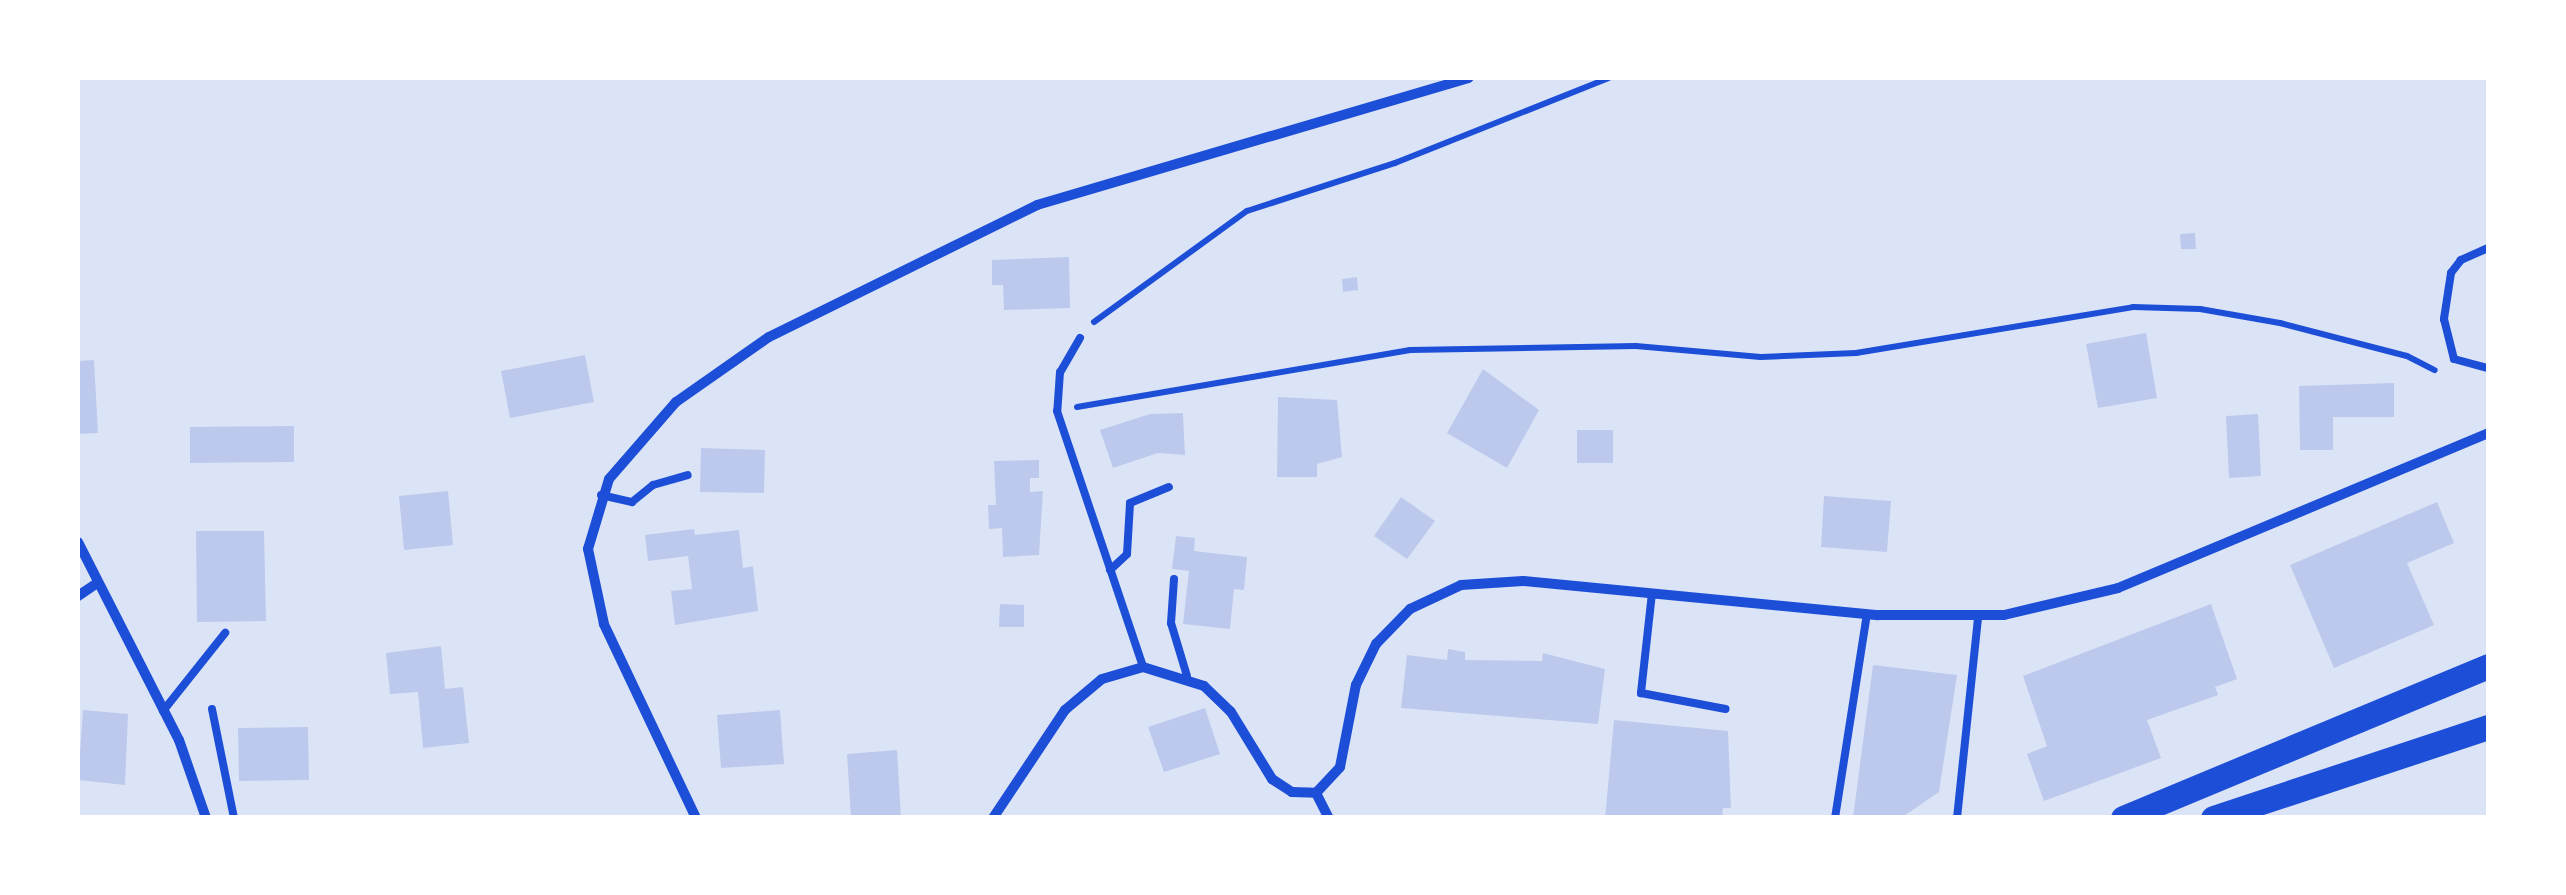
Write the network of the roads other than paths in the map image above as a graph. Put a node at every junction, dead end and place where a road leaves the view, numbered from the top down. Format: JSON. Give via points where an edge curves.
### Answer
{"nodes":[{"id":1,"x":1468,"y":78,"type":"edge"},
{"id":2,"x":2488,"y":248,"type":"edge"},
{"id":3,"x":1080,"y":338,"type":"road end"},
{"id":4,"x":2488,"y":368,"type":"edge"},
{"id":5,"x":2488,"y":433,"type":"edge"},
{"id":6,"x":688,"y":474,"type":"dead end"},
{"id":7,"x":1169,"y":487,"type":"dead end"},
{"id":8,"x":600,"y":494,"type":"junction"},
{"id":9,"x":78,"y":542,"type":"edge"},
{"id":10,"x":1110,"y":570,"type":"junction"},
{"id":11,"x":1174,"y":579,"type":"dead end"},
{"id":12,"x":97,"y":583,"type":"junction"},
{"id":13,"x":1652,"y":593,"type":"junction"},
{"id":14,"x":78,"y":596,"type":"edge"},
{"id":15,"x":1867,"y":614,"type":"junction"},
{"id":16,"x":1978,"y":617,"type":"junction"},
{"id":17,"x":225,"y":634,"type":"dead end"},
{"id":18,"x":2488,"y":666,"type":"edge"},
{"id":19,"x":1143,"y":667,"type":"junction"},
{"id":20,"x":1186,"y":676,"type":"junction"},
{"id":21,"x":212,"y":709,"type":"dead end"},
{"id":22,"x":1726,"y":709,"type":"dead end"},
{"id":23,"x":163,"y":712,"type":"junction"},
{"id":24,"x":2488,"y":727,"type":"edge"},
{"id":25,"x":1316,"y":793,"type":"junction"},
{"id":26,"x":206,"y":818,"type":"edge"},
{"id":27,"x":234,"y":818,"type":"edge"},
{"id":28,"x":696,"y":818,"type":"edge"},
{"id":29,"x":992,"y":818,"type":"edge"},
{"id":30,"x":1329,"y":818,"type":"edge"},
{"id":31,"x":1835,"y":818,"type":"edge"},
{"id":32,"x":1957,"y":818,"type":"edge"},
{"id":33,"x":2123,"y":818,"type":"edge"},
{"id":34,"x":2213,"y":818,"type":"edge"}],
"edges":[{"from":1,"to":8,"type":"street","via":[[1100,184],[996,222],[730,360],[646,431]]},
{"from":2,"to":4,"type":"lane","via":[[2461,260],[2452,274],[2444,319],[2454,360]]},
{"from":3,"to":10,"type":"lane","via":[[1060,372],[1057,411]]},
{"from":5,"to":16,"type":"street","via":[[2118,588]]},
{"from":6,"to":8,"type":"lane","via":[[653,485],[632,502]]},
{"from":7,"to":10,"type":"lane","via":[[1130,502],[1127,554]]},
{"from":8,"to":28,"type":"street","via":[[588,549],[594,592]]},
{"from":9,"to":12,"type":"street"},
{"from":10,"to":19,"type":"lane"},
{"from":11,"to":20,"type":"lane","via":[[1171,623]]},
{"from":12,"to":14,"type":"street"},
{"from":12,"to":23,"type":"street"},
{"from":13,"to":15,"type":"street"},
{"from":13,"to":22,"type":"lane","via":[[1641,693]]},
{"from":13,"to":25,"type":"street","via":[[1492,580],[1461,585],[1410,609],[1364,666],[1340,767]]},
{"from":15,"to":16,"type":"street"},
{"from":15,"to":31,"type":"lane"},
{"from":16,"to":32,"type":"lane"},
{"from":17,"to":23,"type":"lane"},
{"from":18,"to":33,"type":"main road"},
{"from":19,"to":20,"type":"street"},
{"from":19,"to":29,"type":"street","via":[[1102,679],[1065,710]]},
{"from":20,"to":25,"type":"street","via":[[1231,712],[1282,787]]},
{"from":21,"to":27,"type":"lane"},
{"from":23,"to":26,"type":"street","via":[[192,769]]},
{"from":24,"to":34,"type":"main road"},
{"from":25,"to":30,"type":"street"}]}
